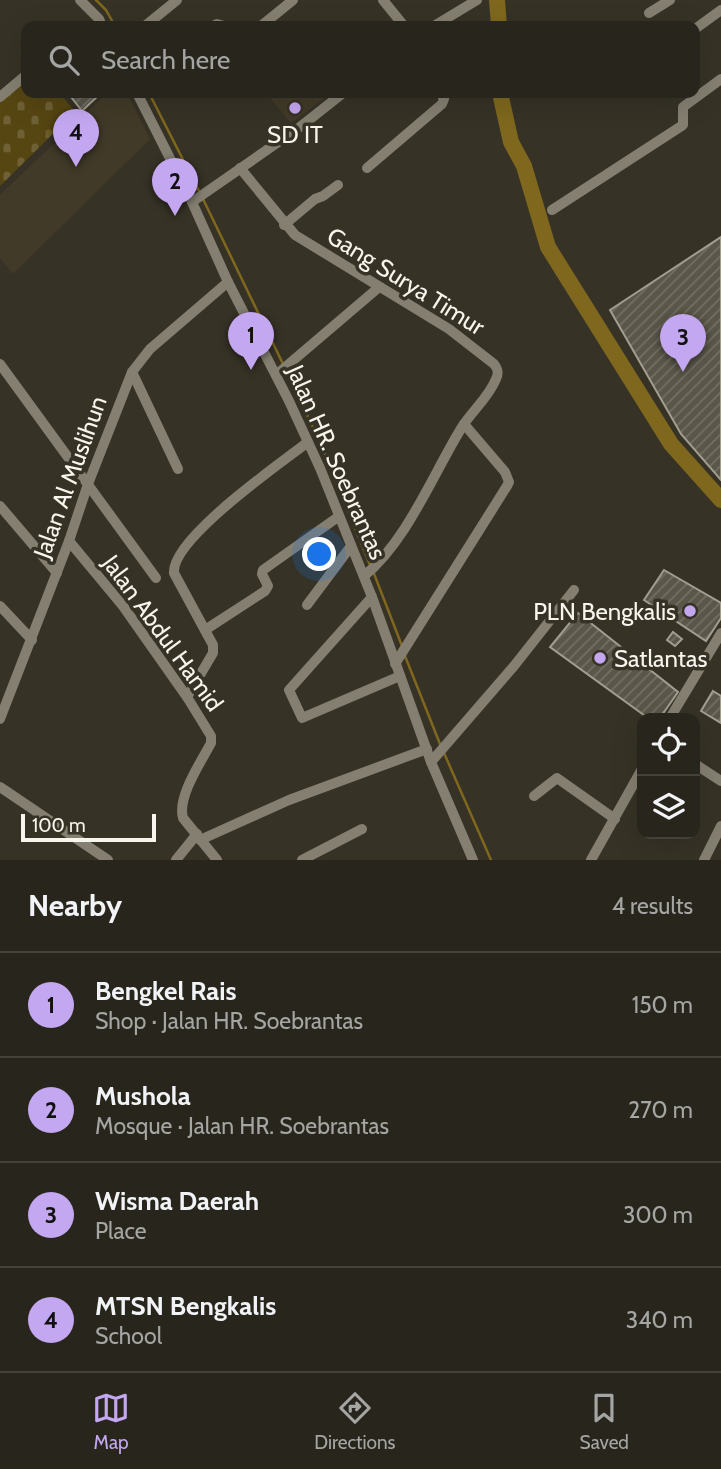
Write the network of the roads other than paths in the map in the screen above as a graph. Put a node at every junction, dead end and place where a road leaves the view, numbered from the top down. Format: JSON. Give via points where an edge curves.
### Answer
{"nodes":[{"id":1,"x":80,"y":0,"type":"edge"},
{"id":2,"x":177,"y":0,"type":"edge"},
{"id":3,"x":293,"y":0,"type":"edge"},
{"id":4,"x":383,"y":0,"type":"edge"},
{"id":5,"x":477,"y":0,"type":"edge"},
{"id":6,"x":670,"y":0,"type":"edge"},
{"id":7,"x":721,"y":10,"type":"edge"},
{"id":8,"x":649,"y":13,"type":"dead end"},
{"id":9,"x":95,"y":21,"type":"edge"},
{"id":10,"x":151,"y":21,"type":"edge"},
{"id":11,"x":267,"y":21,"type":"edge"},
{"id":12,"x":400,"y":21,"type":"edge"},
{"id":13,"x":442,"y":21,"type":"edge"},
{"id":14,"x":700,"y":25,"type":"edge"},
{"id":15,"x":21,"y":79,"type":"edge"},
{"id":16,"x":721,"y":79,"type":"edge"},
{"id":17,"x":700,"y":94,"type":"edge"},
{"id":18,"x":0,"y":97,"type":"edge"},
{"id":19,"x":144,"y":98,"type":"edge"},
{"id":20,"x":337,"y":98,"type":"edge"},
{"id":21,"x":444,"y":98,"type":"edge"},
{"id":22,"x":695,"y":98,"type":"edge"},
{"id":23,"x":240,"y":168,"type":"junction"},
{"id":24,"x":367,"y":168,"type":"dead end"},
{"id":25,"x":338,"y":185,"type":"dead end"},
{"id":26,"x":199,"y":198,"type":"junction"},
{"id":27,"x":552,"y":210,"type":"dead end"},
{"id":28,"x":285,"y":225,"type":"junction"},
{"id":29,"x":228,"y":282,"type":"junction"},
{"id":30,"x":378,"y":288,"type":"junction"},
{"id":31,"x":0,"y":364,"type":"edge"},
{"id":32,"x":132,"y":372,"type":"junction"},
{"id":33,"x":276,"y":375,"type":"junction"},
{"id":34,"x":464,"y":424,"type":"junction"},
{"id":35,"x":308,"y":442,"type":"junction"},
{"id":36,"x":178,"y":469,"type":"dead end"},
{"id":37,"x":88,"y":484,"type":"junction"},
{"id":38,"x":0,"y":506,"type":"edge"},
{"id":39,"x":338,"y":517,"type":"junction"},
{"id":40,"x":69,"y":541,"type":"junction"},
{"id":41,"x":351,"y":545,"type":"junction"},
{"id":42,"x":369,"y":571,"type":"junction"},
{"id":43,"x":57,"y":573,"type":"junction"},
{"id":44,"x":156,"y":578,"type":"dead end"},
{"id":45,"x":574,"y":590,"type":"dead end"},
{"id":46,"x":372,"y":597,"type":"junction"},
{"id":47,"x":307,"y":605,"type":"dead end"},
{"id":48,"x":0,"y":606,"type":"edge"},
{"id":49,"x":205,"y":630,"type":"junction"},
{"id":50,"x":721,"y":633,"type":"edge"},
{"id":51,"x":32,"y":640,"type":"junction"},
{"id":52,"x":396,"y":664,"type":"junction"},
{"id":53,"x":400,"y":676,"type":"junction"},
{"id":54,"x":187,"y":697,"type":"junction"},
{"id":55,"x":673,"y":713,"type":"edge"},
{"id":56,"x":0,"y":719,"type":"edge"},
{"id":57,"x":427,"y":749,"type":"junction"},
{"id":58,"x":437,"y":757,"type":"junction"},
{"id":59,"x":700,"y":767,"type":"edge"},
{"id":60,"x":638,"y":776,"type":"edge"},
{"id":61,"x":721,"y":782,"type":"edge"},
{"id":62,"x":0,"y":787,"type":"edge"},
{"id":63,"x":534,"y":796,"type":"dead end"},
{"id":64,"x":615,"y":819,"type":"junction"},
{"id":65,"x":721,"y":826,"type":"edge"},
{"id":66,"x":362,"y":829,"type":"dead end"},
{"id":67,"x":199,"y":837,"type":"junction"},
{"id":68,"x":108,"y":860,"type":"edge"},
{"id":69,"x":176,"y":860,"type":"edge"},
{"id":70,"x":217,"y":860,"type":"edge"},
{"id":71,"x":302,"y":860,"type":"edge"},
{"id":72,"x":473,"y":860,"type":"edge"},
{"id":73,"x":591,"y":860,"type":"edge"},
{"id":74,"x":704,"y":860,"type":"edge"}],
"edges":[{"from":1,"to":9,"type":"street"},
{"from":2,"to":10,"type":"street"},
{"from":3,"to":11,"type":"street"},
{"from":4,"to":12,"type":"street"},
{"from":5,"to":13,"type":"street"},
{"from":6,"to":8,"type":"street"},
{"from":7,"to":14,"type":"street"},
{"from":15,"to":18,"type":"street"},
{"from":16,"to":17,"type":"street"},
{"from":19,"to":26,"type":"street","name":"Jalan HR. Soebrantas"},
{"from":20,"to":23,"type":"street"},
{"from":21,"to":24,"type":"street"},
{"from":22,"to":27,"type":"street","via":[[683,107],[683,125]]},
{"from":23,"to":26,"type":"street"},
{"from":23,"to":28,"type":"street","name":"Gang Surya Timur"},
{"from":25,"to":28,"type":"street"},
{"from":26,"to":29,"type":"street","name":"Jalan HR. Soebrantas"},
{"from":28,"to":30,"type":"street","name":"Gang Surya Timur"},
{"from":29,"to":32,"type":"street","name":"Jalan Al Muslihun","via":[[150,349]]},
{"from":29,"to":33,"type":"street","name":"Jalan HR. Soebrantas"},
{"from":30,"to":33,"type":"street"},
{"from":30,"to":34,"type":"street","name":"Gang Surya Timur","via":[[449,329],[494,364],[498,374],[494,384]]},
{"from":31,"to":37,"type":"street"},
{"from":32,"to":36,"type":"street"},
{"from":32,"to":37,"type":"street","name":"Jalan Al Muslihun"},
{"from":33,"to":35,"type":"street","name":"Jalan HR. Soebrantas"},
{"from":34,"to":42,"type":"street","name":"Gang Surya Timur","via":[[412,516]]},
{"from":34,"to":52,"type":"street","via":[[509,482]]},
{"from":35,"to":39,"type":"street","name":"Jalan HR. Soebrantas"},
{"from":35,"to":49,"type":"street","via":[[213,516],[175,562],[174,573]]},
{"from":37,"to":40,"type":"street","name":"Jalan Al Muslihun"},
{"from":37,"to":44,"type":"street"},
{"from":38,"to":43,"type":"street"},
{"from":39,"to":41,"type":"street","name":"Jalan HR. Soebrantas"},
{"from":39,"to":49,"type":"street","via":[[263,570],[265,591]]},
{"from":40,"to":43,"type":"street","name":"Jalan Al Muslihun"},
{"from":40,"to":54,"type":"street","name":"Jalan Abdul Hamid","via":[[123,606]]},
{"from":41,"to":42,"type":"street","name":"Jalan HR. Soebrantas"},
{"from":41,"to":47,"type":"street"},
{"from":42,"to":46,"type":"street","name":"Jalan HR. Soebrantas"},
{"from":43,"to":51,"type":"street","name":"Jalan Al Muslihun"},
{"from":45,"to":58,"type":"street"},
{"from":46,"to":52,"type":"street","name":"Jalan HR. Soebrantas"},
{"from":46,"to":53,"type":"street","via":[[289,690],[302,718]]},
{"from":48,"to":51,"type":"street"},
{"from":49,"to":54,"type":"street","via":[[213,653]]},
{"from":50,"to":55,"type":"street"},
{"from":51,"to":56,"type":"street","name":"Jalan Al Muslihun"},
{"from":52,"to":53,"type":"street","name":"Jalan HR. Soebrantas"},
{"from":53,"to":57,"type":"street","name":"Jalan HR. Soebrantas"},
{"from":54,"to":67,"type":"street","name":"Jalan Abdul Hamid","via":[[211,739],[181,806],[183,818]]},
{"from":57,"to":58,"type":"street","name":"Jalan HR. Soebrantas"},
{"from":57,"to":67,"type":"street"},
{"from":58,"to":72,"type":"street","name":"Jalan HR. Soebrantas"},
{"from":59,"to":61,"type":"street"},
{"from":60,"to":64,"type":"street"},
{"from":62,"to":68,"type":"street"},
{"from":63,"to":64,"type":"street","via":[[557,778]]},
{"from":64,"to":73,"type":"street"},
{"from":65,"to":74,"type":"street"},
{"from":66,"to":71,"type":"street"},
{"from":67,"to":69,"type":"street"},
{"from":67,"to":70,"type":"street","name":"Jalan Abdul Hamid"}]}
